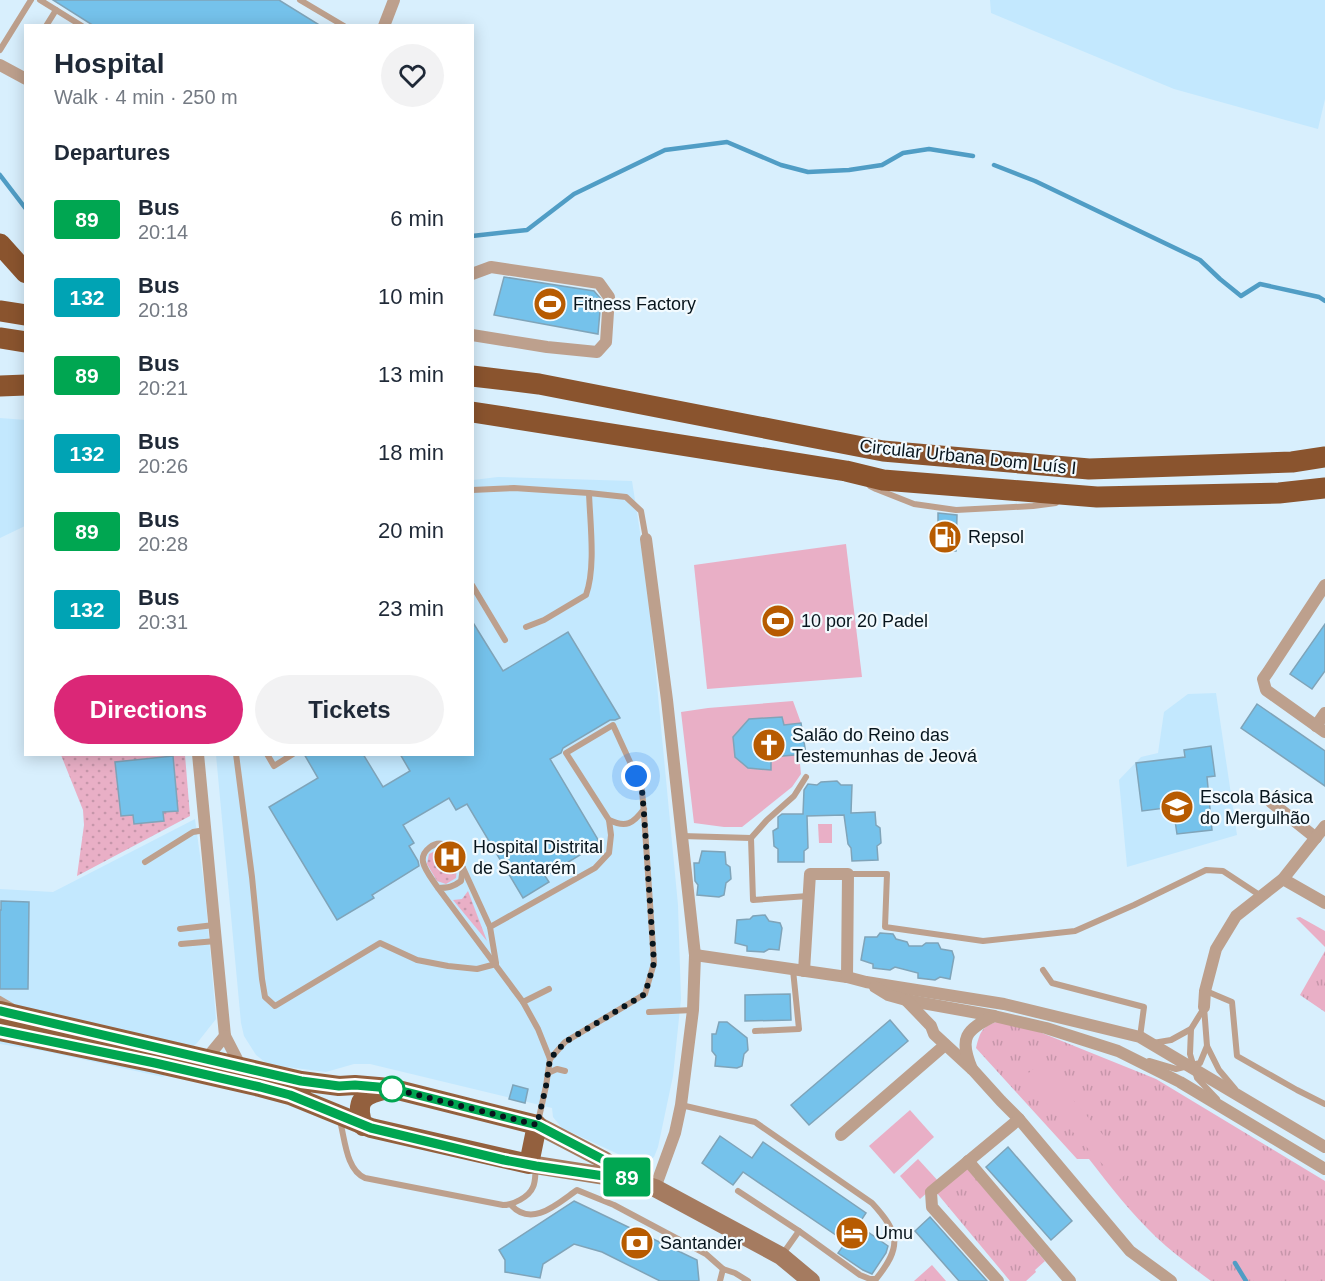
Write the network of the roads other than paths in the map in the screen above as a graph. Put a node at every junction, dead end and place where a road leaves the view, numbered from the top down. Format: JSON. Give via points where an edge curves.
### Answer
{"nodes":[{"id":1,"x":31,"y":0,"type":"edge"},
{"id":2,"x":40,"y":0,"type":"edge"},
{"id":3,"x":300,"y":0,"type":"edge"},
{"id":4,"x":394,"y":0,"type":"edge"},
{"id":5,"x":56,"y":10,"type":"junction"},
{"id":6,"x":47,"y":24,"type":"edge"},
{"id":7,"x":79,"y":24,"type":"edge"},
{"id":8,"x":341,"y":24,"type":"edge"},
{"id":9,"x":385,"y":24,"type":"edge"},
{"id":10,"x":0,"y":50,"type":"edge"},
{"id":11,"x":0,"y":65,"type":"edge"},
{"id":12,"x":24,"y":78,"type":"edge"},
{"id":13,"x":0,"y":244,"type":"edge"},
{"id":14,"x":24,"y":271,"type":"edge"},
{"id":15,"x":474,"y":273,"type":"edge"},
{"id":16,"x":0,"y":311,"type":"edge"},
{"id":17,"x":24,"y":315,"type":"edge"},
{"id":18,"x":474,"y":335,"type":"edge"},
{"id":19,"x":0,"y":338,"type":"edge"},
{"id":20,"x":24,"y":342,"type":"edge"},
{"id":21,"x":474,"y":376,"type":"edge"},
{"id":22,"x":0,"y":386,"type":"edge"},
{"id":23,"x":24,"y":386,"type":"edge"},
{"id":24,"x":474,"y":412,"type":"edge"},
{"id":25,"x":1325,"y":457,"type":"edge"},
{"id":26,"x":1325,"y":488,"type":"edge"},
{"id":27,"x":475,"y":491,"type":"edge"},
{"id":28,"x":589,"y":493,"type":"junction"},
{"id":29,"x":646,"y":539,"type":"joint"},
{"id":30,"x":1325,"y":585,"type":"edge"},
{"id":31,"x":474,"y":588,"type":"edge"},
{"id":32,"x":526,"y":627,"type":"dead end"},
{"id":33,"x":505,"y":640,"type":"dead end"},
{"id":34,"x":1325,"y":713,"type":"edge"},
{"id":35,"x":1320,"y":729,"type":"edge"},
{"id":36,"x":198,"y":756,"type":"edge"},
{"id":37,"x":236,"y":756,"type":"edge"},
{"id":38,"x":268,"y":756,"type":"edge"},
{"id":39,"x":290,"y":756,"type":"edge"},
{"id":40,"x":806,"y":777,"type":"dead end"},
{"id":41,"x":1271,"y":802,"type":"dead end"},
{"id":42,"x":644,"y":809,"type":"junction"},
{"id":43,"x":609,"y":820,"type":"junction"},
{"id":44,"x":1325,"y":826,"type":"edge"},
{"id":45,"x":206,"y":830,"type":"junction"},
{"id":46,"x":682,"y":836,"type":"junction"},
{"id":47,"x":751,"y":838,"type":"junction"},
{"id":48,"x":1316,"y":838,"type":"junction"},
{"id":49,"x":145,"y":862,"type":"dead end"},
{"id":50,"x":463,"y":868,"type":"junction"},
{"id":51,"x":848,"y":874,"type":"junction"},
{"id":52,"x":1283,"y":879,"type":"junction"},
{"id":53,"x":438,"y":888,"type":"junction"},
{"id":54,"x":809,"y":896,"type":"junction"},
{"id":55,"x":1261,"y":896,"type":"junction"},
{"id":56,"x":1325,"y":903,"type":"edge"},
{"id":57,"x":215,"y":925,"type":"junction"},
{"id":58,"x":490,"y":927,"type":"junction"},
{"id":59,"x":180,"y":929,"type":"dead end"},
{"id":60,"x":216,"y":941,"type":"junction"},
{"id":61,"x":181,"y":944,"type":"dead end"},
{"id":62,"x":695,"y":955,"type":"junction"},
{"id":63,"x":496,"y":964,"type":"junction"},
{"id":64,"x":1042,"y":969,"type":"dead end"},
{"id":65,"x":799,"y":970,"type":"junction"},
{"id":66,"x":847,"y":977,"type":"junction"},
{"id":67,"x":866,"y":982,"type":"junction"},
{"id":68,"x":549,"y":989,"type":"dead end"},
{"id":69,"x":1205,"y":991,"type":"junction"},
{"id":70,"x":0,"y":999,"type":"edge"},
{"id":71,"x":906,"y":1000,"type":"junction"},
{"id":72,"x":524,"y":1002,"type":"junction"},
{"id":73,"x":1204,"y":1007,"type":"junction"},
{"id":74,"x":693,"y":1010,"type":"junction"},
{"id":75,"x":0,"y":1011,"type":"edge"},
{"id":76,"x":650,"y":1012,"type":"dead end"},
{"id":77,"x":994,"y":1016,"type":"junction"},
{"id":78,"x":36,"y":1019,"type":"junction"},
{"id":79,"x":1191,"y":1029,"type":"junction"},
{"id":80,"x":0,"y":1031,"type":"edge"},
{"id":81,"x":755,"y":1031,"type":"dead end"},
{"id":82,"x":225,"y":1036,"type":"junction"},
{"id":83,"x":1145,"y":1040,"type":"junction"},
{"id":84,"x":945,"y":1045,"type":"junction"},
{"id":85,"x":1207,"y":1046,"type":"junction"},
{"id":86,"x":1118,"y":1051,"type":"junction"},
{"id":87,"x":206,"y":1059,"type":"junction"},
{"id":88,"x":550,"y":1059,"type":"junction"},
{"id":89,"x":1192,"y":1066,"type":"junction"},
{"id":90,"x":241,"y":1067,"type":"junction"},
{"id":91,"x":973,"y":1070,"type":"junction"},
{"id":92,"x":565,"y":1071,"type":"dead end"},
{"id":93,"x":548,"y":1072,"type":"junction"},
{"id":94,"x":390,"y":1088,"type":"junction"},
{"id":95,"x":1240,"y":1097,"type":"junction"},
{"id":96,"x":1325,"y":1104,"type":"edge"},
{"id":97,"x":681,"y":1105,"type":"junction"},
{"id":98,"x":1229,"y":1112,"type":"junction"},
{"id":99,"x":339,"y":1115,"type":"junction"},
{"id":100,"x":1018,"y":1119,"type":"junction"},
{"id":101,"x":537,"y":1125,"type":"junction"},
{"id":102,"x":363,"y":1126,"type":"junction"},
{"id":103,"x":841,"y":1135,"type":"dead end"},
{"id":104,"x":1325,"y":1147,"type":"edge"},
{"id":105,"x":968,"y":1161,"type":"junction"},
{"id":106,"x":532,"y":1165,"type":"junction"},
{"id":107,"x":1325,"y":1169,"type":"edge"},
{"id":108,"x":631,"y":1180,"type":"junction"},
{"id":109,"x":655,"y":1188,"type":"junction"},
{"id":110,"x":738,"y":1191,"type":"dead end"},
{"id":111,"x":511,"y":1204,"type":"junction"},
{"id":112,"x":799,"y":1231,"type":"junction"},
{"id":113,"x":781,"y":1256,"type":"junction"},
{"id":114,"x":723,"y":1269,"type":"junction"},
{"id":115,"x":720,"y":1281,"type":"edge"},
{"id":116,"x":748,"y":1281,"type":"edge"},
{"id":117,"x":812,"y":1281,"type":"edge"},
{"id":118,"x":998,"y":1281,"type":"edge"},
{"id":119,"x":1070,"y":1281,"type":"edge"},
{"id":120,"x":1171,"y":1281,"type":"edge"}],
"edges":[{"from":1,"to":10,"type":"lane"},
{"from":2,"to":5,"type":"lane"},
{"from":3,"to":8,"type":"lane"},
{"from":4,"to":9,"type":"street"},
{"from":5,"to":6,"type":"lane"},
{"from":5,"to":7,"type":"lane"},
{"from":11,"to":12,"type":"street"},
{"from":13,"to":14,"type":"highway"},
{"from":15,"to":18,"type":"street","via":[[491,267],[599,283],[609,297],[606,342],[597,352]]},
{"from":16,"to":17,"type":"highway"},
{"from":19,"to":20,"type":"highway"},
{"from":21,"to":25,"type":"highway","name":"Circular Urbana Dom Luís I","via":[[539,384],[883,451],[1089,469],[1292,462]]},
{"from":22,"to":23,"type":"highway"},
{"from":24,"to":26,"type":"highway","name":"Circular Urbana Dom Luís I","via":[[883,480],[1097,497],[1279,493]]},
{"from":27,"to":28,"type":"lane","via":[[514,488]]},
{"from":28,"to":29,"type":"lane","via":[[626,497],[641,511]]},
{"from":28,"to":32,"type":"lane","via":[[591,570],[586,595]]},
{"from":29,"to":46,"type":"street"},
{"from":30,"to":35,"type":"street","via":[[1263,679],[1266,690]]},
{"from":31,"to":33,"type":"lane"},
{"from":34,"to":35,"type":"street"},
{"from":36,"to":45,"type":"street"},
{"from":37,"to":63,"type":"lane","via":[[262,979],[265,997],[275,1006],[380,943],[417,960],[448,966],[477,969]]},
{"from":38,"to":39,"type":"lane","via":[[274,766]]},
{"from":40,"to":47,"type":"lane","via":[[794,796]]},
{"from":41,"to":48,"type":"street"},
{"from":42,"to":43,"type":"lane","via":[[630,823],[619,825]]},
{"from":42,"to":43,"type":"lane","via":[[642,790],[613,725],[566,753]]},
{"from":42,"to":88,"type":"lane","via":[[654,963],[645,994],[565,1042]]},
{"from":43,"to":58,"type":"lane","via":[[609,853],[595,868]]},
{"from":44,"to":48,"type":"street"},
{"from":45,"to":49,"type":"lane","via":[[194,832]]},
{"from":45,"to":57,"type":"street"},
{"from":46,"to":47,"type":"lane"},
{"from":46,"to":62,"type":"street"},
{"from":47,"to":54,"type":"lane","via":[[753,900]]},
{"from":48,"to":52,"type":"street"},
{"from":50,"to":53,"type":"lane","via":[[461,881],[453,887]]},
{"from":50,"to":53,"type":"lane","via":[[445,845],[427,849],[423,861]]},
{"from":50,"to":58,"type":"lane"},
{"from":51,"to":54,"type":"street","via":[[810,874]]},
{"from":51,"to":55,"type":"lane","via":[[887,874],[885,927],[983,941],[1074,931],[1206,870],[1223,872]]},
{"from":51,"to":66,"type":"street"},
{"from":52,"to":55,"type":"street"},
{"from":52,"to":56,"type":"street"},
{"from":53,"to":63,"type":"lane"},
{"from":54,"to":65,"type":"street"},
{"from":55,"to":69,"type":"street","via":[[1236,916],[1221,940]]},
{"from":57,"to":59,"type":"lane"},
{"from":57,"to":60,"type":"street"},
{"from":58,"to":63,"type":"lane"},
{"from":60,"to":61,"type":"lane"},
{"from":60,"to":82,"type":"street"},
{"from":62,"to":65,"type":"street"},
{"from":62,"to":74,"type":"street"},
{"from":63,"to":72,"type":"lane"},
{"from":64,"to":83,"type":"lane","via":[[1052,983],[1144,1008]]},
{"from":65,"to":66,"type":"street"},
{"from":65,"to":81,"type":"lane","via":[[799,1029]]},
{"from":66,"to":67,"type":"street"},
{"from":67,"to":71,"type":"street"},
{"from":67,"to":83,"type":"street","via":[[1004,1004]]},
{"from":68,"to":72,"type":"lane"},
{"from":69,"to":73,"type":"street"},
{"from":69,"to":96,"type":"lane","via":[[1232,1002],[1237,1056]]},
{"from":70,"to":78,"type":"lane"},
{"from":71,"to":77,"type":"street"},
{"from":71,"to":84,"type":"street"},
{"from":72,"to":88,"type":"lane"},
{"from":73,"to":79,"type":"lane"},
{"from":73,"to":85,"type":"lane"},
{"from":74,"to":76,"type":"lane"},
{"from":74,"to":97,"type":"street"},
{"from":75,"to":78,"type":"main road"},
{"from":77,"to":86,"type":"street"},
{"from":77,"to":91,"type":"street","via":[[968,1033],[965,1048]]},
{"from":78,"to":87,"type":"main road"},
{"from":79,"to":83,"type":"lane","via":[[1171,1041]]},
{"from":79,"to":89,"type":"lane"},
{"from":80,"to":99,"type":"main road","via":[[260,1087]]},
{"from":82,"to":87,"type":"street"},
{"from":82,"to":90,"type":"street"},
{"from":83,"to":89,"type":"street"},
{"from":84,"to":91,"type":"street"},
{"from":84,"to":103,"type":"street"},
{"from":85,"to":89,"type":"lane","via":[[1200,1063]]},
{"from":85,"to":95,"type":"lane"},
{"from":86,"to":89,"type":"lane","via":[[1176,1069]]},
{"from":86,"to":98,"type":"street"},
{"from":87,"to":90,"type":"main road"},
{"from":88,"to":93,"type":"lane"},
{"from":89,"to":95,"type":"street"},
{"from":89,"to":98,"type":"lane","via":[[1197,1078]]},
{"from":90,"to":94,"type":"main road","via":[[301,1081]]},
{"from":91,"to":100,"type":"street"},
{"from":92,"to":93,"type":"lane"},
{"from":93,"to":101,"type":"lane"},
{"from":94,"to":101,"type":"main road"},
{"from":94,"to":102,"type":"main road","via":[[373,1092],[359,1105]]},
{"from":95,"to":104,"type":"street"},
{"from":97,"to":109,"type":"street"},
{"from":97,"to":112,"type":"lane","via":[[755,1122],[872,1203],[887,1221],[895,1245],[885,1268],[876,1279],[870,1279]]},
{"from":98,"to":107,"type":"street"},
{"from":99,"to":102,"type":"main road"},
{"from":99,"to":111,"type":"lane","via":[[350,1160],[359,1176]]},
{"from":100,"to":105,"type":"street"},
{"from":100,"to":120,"type":"street","via":[[1130,1251]]},
{"from":101,"to":106,"type":"main road"},
{"from":101,"to":108,"type":"main road","via":[[604,1160]]},
{"from":102,"to":106,"type":"main road"},
{"from":105,"to":118,"type":"street","via":[[932,1192],[932,1207]]},
{"from":105,"to":119,"type":"street"},
{"from":106,"to":108,"type":"main road"},
{"from":106,"to":111,"type":"lane","via":[[533,1188]]},
{"from":108,"to":109,"type":"main road"},
{"from":109,"to":113,"type":"main road"},
{"from":110,"to":112,"type":"lane"},
{"from":111,"to":114,"type":"lane","via":[[526,1215],[537,1215],[576,1190],[614,1205],[706,1254]]},
{"from":112,"to":113,"type":"lane"},
{"from":113,"to":117,"type":"main road"},
{"from":114,"to":115,"type":"lane"},
{"from":114,"to":116,"type":"lane"}]}
